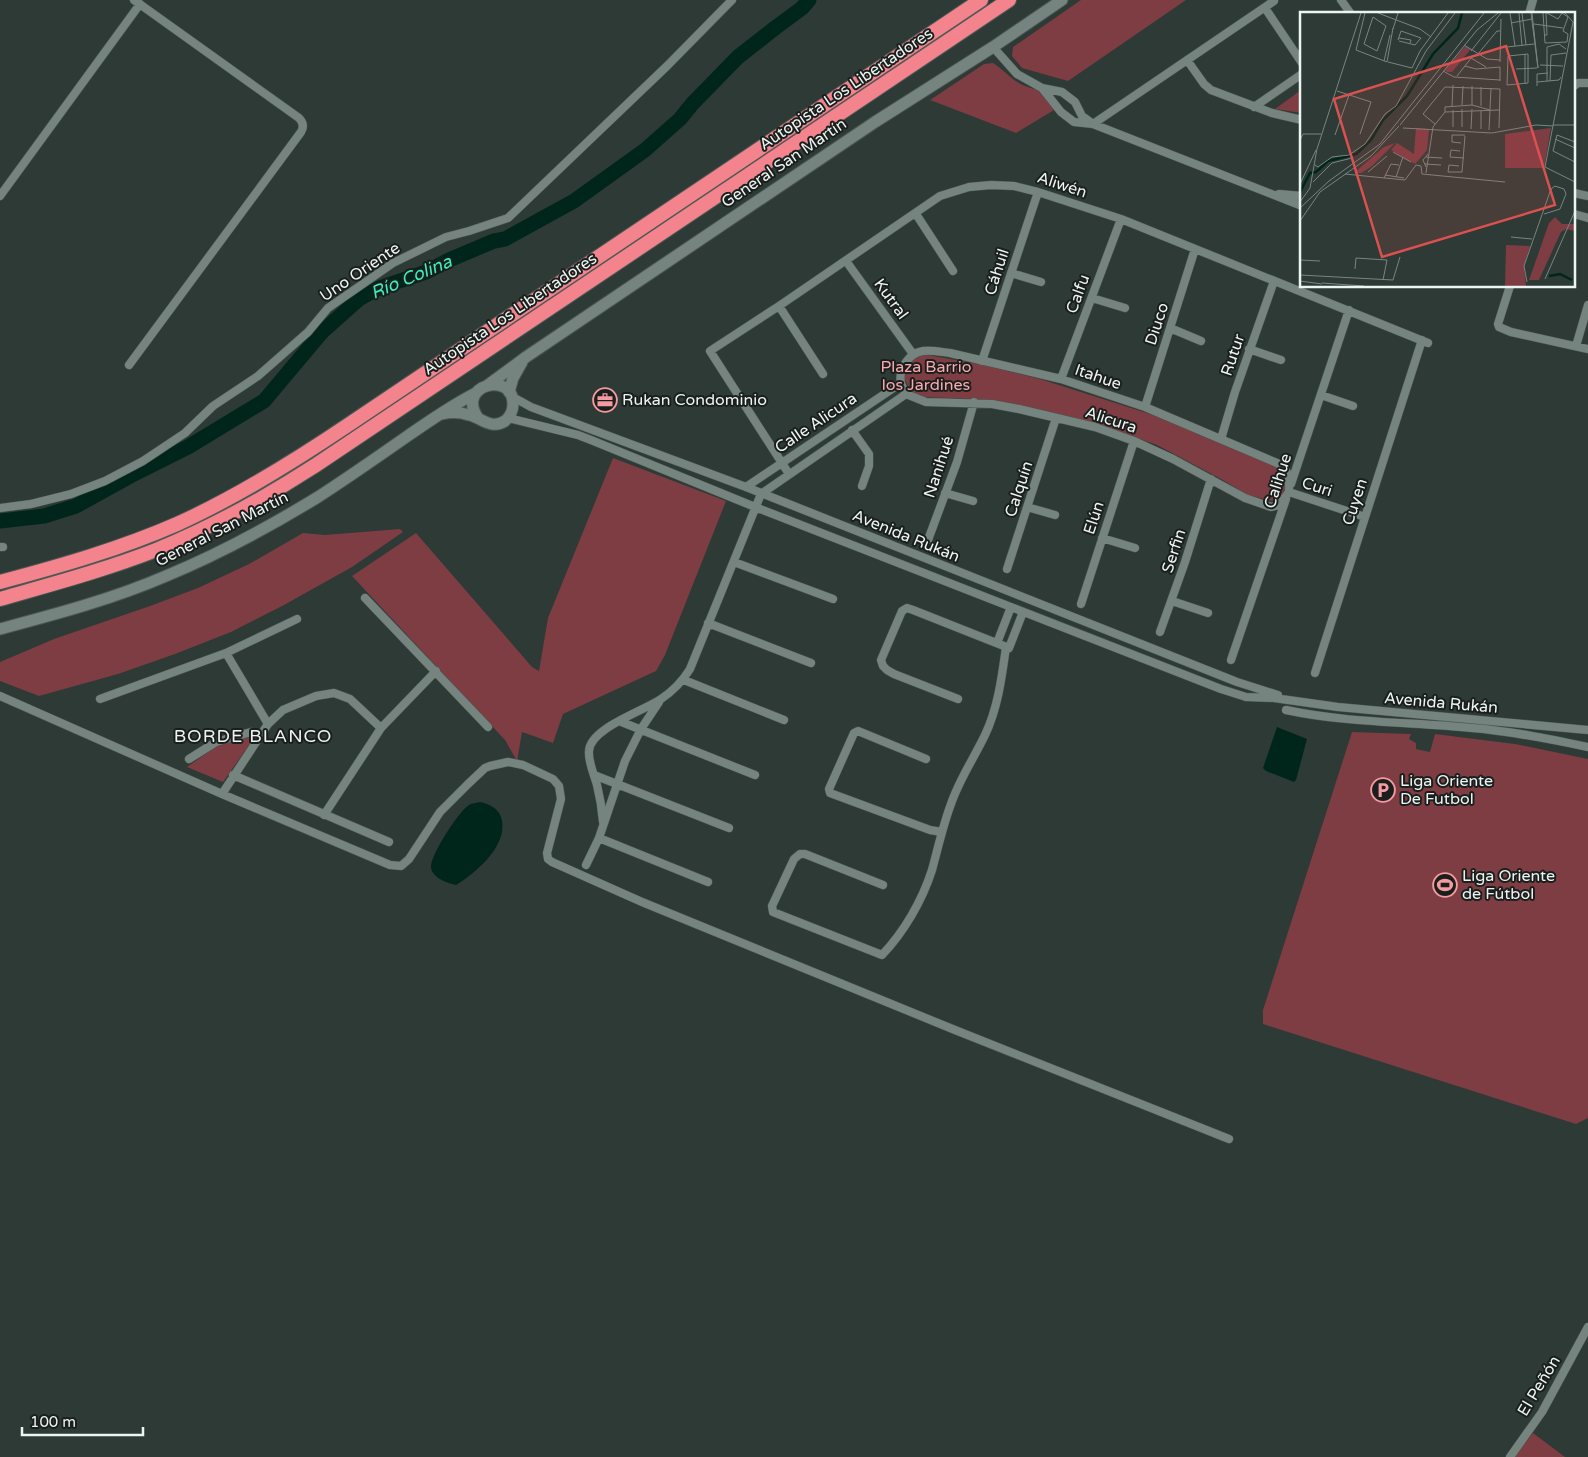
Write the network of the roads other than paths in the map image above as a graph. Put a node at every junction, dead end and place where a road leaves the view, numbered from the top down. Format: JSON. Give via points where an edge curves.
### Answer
{"nodes":[{"id":1,"x":732,"y":0,"type":"edge"},
{"id":2,"x":981,"y":0,"type":"edge"},
{"id":3,"x":1009,"y":0,"type":"edge"},
{"id":4,"x":1062,"y":0,"type":"edge"},
{"id":5,"x":1341,"y":0,"type":"edge"},
{"id":6,"x":1274,"y":1,"type":"dead end"},
{"id":7,"x":137,"y":2,"type":"edge"},
{"id":8,"x":1265,"y":8,"type":"junction"},
{"id":9,"x":1350,"y":12,"type":"edge"},
{"id":10,"x":993,"y":47,"type":"junction"},
{"id":11,"x":1187,"y":60,"type":"junction"},
{"id":12,"x":1300,"y":60,"type":"edge"},
{"id":13,"x":1300,"y":75,"type":"edge"},
{"id":14,"x":1042,"y":88,"type":"junction"},
{"id":15,"x":1075,"y":102,"type":"junction"},
{"id":16,"x":1254,"y":107,"type":"junction"},
{"id":17,"x":1062,"y":112,"type":"junction"},
{"id":18,"x":1300,"y":120,"type":"edge"},
{"id":19,"x":1093,"y":124,"type":"junction"},
{"id":20,"x":1038,"y":192,"type":"junction"},
{"id":21,"x":1270,"y":193,"type":"junction"},
{"id":22,"x":0,"y":196,"type":"edge"},
{"id":23,"x":1300,"y":196,"type":"edge"},
{"id":24,"x":1300,"y":205,"type":"edge"},
{"id":25,"x":916,"y":214,"type":"junction"},
{"id":26,"x":1121,"y":219,"type":"junction"},
{"id":27,"x":1196,"y":249,"type":"junction"},
{"id":28,"x":846,"y":261,"type":"junction"},
{"id":29,"x":953,"y":271,"type":"dead end"},
{"id":30,"x":1011,"y":272,"type":"junction"},
{"id":31,"x":1274,"y":281,"type":"junction"},
{"id":32,"x":1041,"y":282,"type":"dead end"},
{"id":33,"x":1509,"y":288,"type":"edge"},
{"id":34,"x":1092,"y":298,"type":"junction"},
{"id":35,"x":1588,"y":305,"type":"edge"},
{"id":36,"x":779,"y":306,"type":"junction"},
{"id":37,"x":1125,"y":308,"type":"dead end"},
{"id":38,"x":1350,"y":310,"type":"junction"},
{"id":39,"x":1170,"y":328,"type":"junction"},
{"id":40,"x":1201,"y":341,"type":"dead end"},
{"id":41,"x":1425,"y":342,"type":"joint"},
{"id":42,"x":1576,"y":346,"type":"junction"},
{"id":43,"x":1249,"y":349,"type":"junction"},
{"id":44,"x":1588,"y":349,"type":"edge"},
{"id":45,"x":913,"y":354,"type":"junction"},
{"id":46,"x":526,"y":357,"type":"junction"},
{"id":47,"x":1281,"y":360,"type":"dead end"},
{"id":48,"x":982,"y":361,"type":"junction"},
{"id":49,"x":129,"y":365,"type":"dead end"},
{"id":50,"x":823,"y":374,"type":"dead end"},
{"id":51,"x":1061,"y":379,"type":"junction"},
{"id":52,"x":901,"y":384,"type":"junction"},
{"id":53,"x":488,"y":385,"type":"junction"},
{"id":54,"x":476,"y":393,"type":"junction"},
{"id":55,"x":510,"y":394,"type":"junction"},
{"id":56,"x":906,"y":394,"type":"junction"},
{"id":57,"x":1321,"y":395,"type":"junction"},
{"id":58,"x":974,"y":402,"type":"junction"},
{"id":59,"x":1353,"y":406,"type":"dead end"},
{"id":60,"x":1145,"y":408,"type":"junction"},
{"id":61,"x":438,"y":416,"type":"junction"},
{"id":62,"x":478,"y":418,"type":"junction"},
{"id":63,"x":508,"y":418,"type":"junction"},
{"id":64,"x":1056,"y":418,"type":"junction"},
{"id":65,"x":852,"y":430,"type":"junction"},
{"id":66,"x":1220,"y":439,"type":"junction"},
{"id":67,"x":1134,"y":441,"type":"junction"},
{"id":68,"x":642,"y":448,"type":"junction"},
{"id":69,"x":638,"y":458,"type":"junction"},
{"id":70,"x":781,"y":463,"type":"junction"},
{"id":71,"x":788,"y":474,"type":"junction"},
{"id":72,"x":1211,"y":479,"type":"junction"},
{"id":73,"x":862,"y":486,"type":"dead end"},
{"id":74,"x":746,"y":487,"type":"junction"},
{"id":75,"x":1289,"y":492,"type":"junction"},
{"id":76,"x":945,"y":493,"type":"junction"},
{"id":77,"x":762,"y":494,"type":"junction"},
{"id":78,"x":973,"y":501,"type":"dead end"},
{"id":79,"x":755,"y":507,"type":"junction"},
{"id":80,"x":1028,"y":507,"type":"junction"},
{"id":81,"x":0,"y":508,"type":"edge"},
{"id":82,"x":1055,"y":515,"type":"dead end"},
{"id":83,"x":1364,"y":517,"type":"junction"},
{"id":84,"x":1102,"y":538,"type":"junction"},
{"id":85,"x":928,"y":540,"type":"dead end"},
{"id":86,"x":1134,"y":548,"type":"dead end"},
{"id":87,"x":921,"y":556,"type":"junction"},
{"id":88,"x":734,"y":562,"type":"junction"},
{"id":89,"x":1007,"y":569,"type":"dead end"},
{"id":90,"x":916,"y":570,"type":"junction"},
{"id":91,"x":0,"y":582,"type":"edge"},
{"id":92,"x":365,"y":598,"type":"dead end"},
{"id":93,"x":0,"y":599,"type":"edge"},
{"id":94,"x":833,"y":599,"type":"dead end"},
{"id":95,"x":1172,"y":601,"type":"junction"},
{"id":96,"x":1081,"y":604,"type":"dead end"},
{"id":97,"x":1012,"y":607,"type":"junction"},
{"id":98,"x":1023,"y":612,"type":"junction"},
{"id":99,"x":1208,"y":613,"type":"dead end"},
{"id":100,"x":297,"y":618,"type":"dead end"},
{"id":101,"x":1080,"y":619,"type":"junction"},
{"id":102,"x":708,"y":623,"type":"junction"},
{"id":103,"x":0,"y":629,"type":"edge"},
{"id":104,"x":1075,"y":632,"type":"junction"},
{"id":105,"x":1160,"y":632,"type":"dead end"},
{"id":106,"x":997,"y":643,"type":"junction"},
{"id":107,"x":1008,"y":647,"type":"junction"},
{"id":108,"x":226,"y":653,"type":"junction"},
{"id":109,"x":1231,"y":660,"type":"dead end"},
{"id":110,"x":811,"y":662,"type":"dead end"},
{"id":111,"x":436,"y":670,"type":"junction"},
{"id":112,"x":1315,"y":673,"type":"dead end"},
{"id":113,"x":684,"y":680,"type":"junction"},
{"id":114,"x":0,"y":696,"type":"edge"},
{"id":115,"x":100,"y":699,"type":"dead end"},
{"id":116,"x":958,"y":699,"type":"dead end"},
{"id":117,"x":660,"y":700,"type":"junction"},
{"id":118,"x":1292,"y":700,"type":"junction"},
{"id":119,"x":1286,"y":710,"type":"dead end"},
{"id":120,"x":784,"y":720,"type":"dead end"},
{"id":121,"x":619,"y":721,"type":"junction"},
{"id":122,"x":268,"y":724,"type":"junction"},
{"id":123,"x":488,"y":727,"type":"dead end"},
{"id":124,"x":381,"y":728,"type":"junction"},
{"id":125,"x":641,"y":729,"type":"junction"},
{"id":126,"x":1588,"y":730,"type":"edge"},
{"id":127,"x":259,"y":735,"type":"junction"},
{"id":128,"x":1588,"y":747,"type":"edge"},
{"id":129,"x":189,"y":759,"type":"dead end"},
{"id":130,"x":926,"y":759,"type":"dead end"},
{"id":131,"x":594,"y":775,"type":"junction"},
{"id":132,"x":756,"y":775,"type":"dead end"},
{"id":133,"x":233,"y":776,"type":"junction"},
{"id":134,"x":617,"y":784,"type":"junction"},
{"id":135,"x":222,"y":794,"type":"junction"},
{"id":136,"x":324,"y":815,"type":"junction"},
{"id":137,"x":603,"y":822,"type":"junction"},
{"id":138,"x":729,"y":828,"type":"dead end"},
{"id":139,"x":942,"y":832,"type":"junction"},
{"id":140,"x":599,"y":838,"type":"junction"},
{"id":141,"x":390,"y":842,"type":"dead end"},
{"id":142,"x":586,"y":865,"type":"dead end"},
{"id":143,"x":708,"y":882,"type":"dead end"},
{"id":144,"x":883,"y":885,"type":"dead end"},
{"id":145,"x":1229,"y":1139,"type":"dead end"},
{"id":146,"x":1588,"y":1327,"type":"edge"},
{"id":147,"x":1510,"y":1457,"type":"edge"}],
"edges":[{"from":1,"to":81,"type":"street","name":"Uno Oriente","via":[[508,218],[446,237],[393,262],[328,308],[308,332],[258,376],[213,406],[185,433],[143,461],[105,481],[70,494]]},
{"from":2,"to":91,"type":"highway","name":"Autopista Los Libertadores","via":[[265,479],[151,534],[97,554]]},
{"from":3,"to":93,"type":"highway","name":"Autopista Los Libertadores","via":[[293,480],[223,520],[162,547],[93,572]]},
{"from":4,"to":10,"type":"street","name":"General San Martín"},
{"from":5,"to":9,"type":"street"},
{"from":6,"to":8,"type":"street"},
{"from":7,"to":22,"type":"street"},
{"from":7,"to":49,"type":"street","via":[[299,118],[303,127]]},
{"from":8,"to":11,"type":"street"},
{"from":8,"to":12,"type":"street"},
{"from":10,"to":14,"type":"street","via":[[1017,74]]},
{"from":10,"to":46,"type":"street","name":"General San Martín","via":[[875,122]]},
{"from":11,"to":16,"type":"street","via":[[1208,88]]},
{"from":11,"to":19,"type":"street"},
{"from":13,"to":16,"type":"street"},
{"from":14,"to":15,"type":"street","via":[[1062,92]]},
{"from":14,"to":17,"type":"street"},
{"from":15,"to":17,"type":"street"},
{"from":15,"to":19,"type":"street","via":[[1082,116]]},
{"from":16,"to":18,"type":"street"},
{"from":17,"to":19,"type":"street","via":[[1074,122]]},
{"from":19,"to":21,"type":"street"},
{"from":20,"to":25,"type":"street","name":"Aliwén","via":[[1002,185],[969,187],[940,196]]},
{"from":20,"to":26,"type":"street","name":"Aliwén"},
{"from":20,"to":30,"type":"street","name":"Cáhuil"},
{"from":21,"to":23,"type":"street"},
{"from":21,"to":24,"type":"street"},
{"from":25,"to":28,"type":"street","name":"Aliwén"},
{"from":25,"to":29,"type":"street"},
{"from":26,"to":27,"type":"street","name":"Aliwén"},
{"from":26,"to":34,"type":"street","name":"Calfu"},
{"from":27,"to":31,"type":"street","name":"Aliwén"},
{"from":27,"to":39,"type":"street","name":"Diuco"},
{"from":28,"to":36,"type":"street","name":"Aliwén"},
{"from":28,"to":45,"type":"street","name":"Kutral"},
{"from":30,"to":32,"type":"street"},
{"from":30,"to":48,"type":"street","name":"Cáhuil"},
{"from":31,"to":38,"type":"street","name":"Aliwén"},
{"from":31,"to":43,"type":"street","name":"Rutur"},
{"from":33,"to":42,"type":"street","via":[[1499,327]]},
{"from":34,"to":37,"type":"street"},
{"from":34,"to":51,"type":"street","name":"Calfu"},
{"from":35,"to":42,"type":"street"},
{"from":36,"to":50,"type":"street"},
{"from":36,"to":70,"type":"street","name":"Aliwén","via":[[710,351]]},
{"from":38,"to":41,"type":"street","name":"Aliwén"},
{"from":38,"to":57,"type":"street","name":"Calihue"},
{"from":39,"to":40,"type":"street"},
{"from":39,"to":60,"type":"street","name":"Diuco"},
{"from":41,"to":83,"type":"street","name":"Cuyen"},
{"from":42,"to":44,"type":"street"},
{"from":43,"to":47,"type":"street"},
{"from":43,"to":66,"type":"street","name":"Rutur"},
{"from":45,"to":48,"type":"street","name":"Itahue","via":[[932,350]]},
{"from":45,"to":52,"type":"street","via":[[905,362]]},
{"from":46,"to":53,"type":"street","name":"General San Martín"},
{"from":46,"to":55,"type":"street","name":"General San Martín","via":[[517,371]]},
{"from":48,"to":51,"type":"street","name":"Itahue"},
{"from":51,"to":60,"type":"street","name":"Itahue"},
{"from":52,"to":56,"type":"street"},
{"from":52,"to":70,"type":"street","name":"Calle Alicura"},
{"from":53,"to":54,"type":"street"},
{"from":53,"to":55,"type":"street","via":[[502,386]]},
{"from":54,"to":61,"type":"street","name":"General San Martín"},
{"from":54,"to":62,"type":"street","via":[[473,403]]},
{"from":55,"to":63,"type":"street","via":[[513,405]]},
{"from":55,"to":68,"type":"street","name":"Avenida Rukán","via":[[531,407]]},
{"from":56,"to":58,"type":"street","name":"Alicura","via":[[926,402]]},
{"from":56,"to":65,"type":"street","name":"Calle Alicura"},
{"from":57,"to":59,"type":"street"},
{"from":57,"to":75,"type":"street","name":"Calihue"},
{"from":58,"to":64,"type":"street","name":"Alicura","via":[[1019,408]]},
{"from":58,"to":76,"type":"street","name":"Nanihué"},
{"from":60,"to":66,"type":"street","name":"Itahue"},
{"from":61,"to":62,"type":"street","name":"General San Martín","via":[[455,412]]},
{"from":61,"to":103,"type":"street","name":"General San Martín","via":[[319,496],[226,549],[116,595]]},
{"from":62,"to":63,"type":"street","via":[[488,424],[504,422]]},
{"from":63,"to":69,"type":"street","name":"Avenida Rukán","via":[[578,435]]},
{"from":64,"to":67,"type":"street","name":"Alicura"},
{"from":64,"to":80,"type":"street","name":"Calquín"},
{"from":65,"to":71,"type":"street","name":"Calle Alicura"},
{"from":65,"to":73,"type":"street","via":[[869,454],[869,466]]},
{"from":66,"to":75,"type":"street","name":"Itahue","via":[[1284,468],[1289,475]]},
{"from":67,"to":72,"type":"street","name":"Alicura"},
{"from":67,"to":84,"type":"street","name":"Elún"},
{"from":68,"to":69,"type":"street"},
{"from":68,"to":74,"type":"street","name":"Avenida Rukán"},
{"from":69,"to":79,"type":"street","name":"Avenida Rukán"},
{"from":70,"to":71,"type":"street"},
{"from":70,"to":74,"type":"street","name":"Calle Alicura"},
{"from":71,"to":77,"type":"street","name":"Calle Alicura"},
{"from":72,"to":75,"type":"street","name":"Alicura","via":[[1245,498],[1271,507],[1279,505]]},
{"from":72,"to":95,"type":"street","name":"Serfin"},
{"from":74,"to":77,"type":"street","name":"Avenida Rukán"},
{"from":75,"to":83,"type":"street","name":"Curi"},
{"from":75,"to":109,"type":"street","name":"Calihue"},
{"from":76,"to":78,"type":"street"},
{"from":76,"to":85,"type":"street","name":"Nanihué"},
{"from":77,"to":79,"type":"street"},
{"from":77,"to":87,"type":"street","name":"Avenida Rukán"},
{"from":79,"to":88,"type":"street"},
{"from":79,"to":90,"type":"street","name":"Avenida Rukán"},
{"from":80,"to":82,"type":"street"},
{"from":80,"to":89,"type":"street","name":"Calquín"},
{"from":83,"to":112,"type":"street","name":"Cuyen"},
{"from":84,"to":86,"type":"street"},
{"from":84,"to":96,"type":"street","name":"Elún"},
{"from":87,"to":90,"type":"street"},
{"from":87,"to":101,"type":"street","name":"Avenida Rukán"},
{"from":88,"to":94,"type":"street"},
{"from":88,"to":102,"type":"street"},
{"from":90,"to":97,"type":"street","name":"Avenida Rukán"},
{"from":92,"to":111,"type":"street"},
{"from":95,"to":99,"type":"street"},
{"from":95,"to":105,"type":"street","name":"Serfin"},
{"from":97,"to":98,"type":"street","name":"Avenida Rukán"},
{"from":97,"to":106,"type":"street"},
{"from":98,"to":104,"type":"street","name":"Avenida Rukán"},
{"from":98,"to":107,"type":"street"},
{"from":100,"to":108,"type":"street"},
{"from":101,"to":104,"type":"street"},
{"from":101,"to":118,"type":"street","name":"Avenida Rukán","via":[[1237,682]]},
{"from":102,"to":110,"type":"street"},
{"from":102,"to":113,"type":"street"},
{"from":104,"to":118,"type":"street","name":"Avenida Rukán","via":[[1246,697]]},
{"from":106,"to":107,"type":"street"},
{"from":106,"to":116,"type":"street","via":[[908,608],[902,611],[881,660],[883,666],[894,674]]},
{"from":107,"to":139,"type":"street","via":[[995,707],[957,788]]},
{"from":108,"to":115,"type":"street"},
{"from":108,"to":122,"type":"street"},
{"from":111,"to":123,"type":"street"},
{"from":111,"to":124,"type":"street"},
{"from":113,"to":117,"type":"street"},
{"from":113,"to":120,"type":"street"},
{"from":114,"to":135,"type":"street"},
{"from":117,"to":121,"type":"street"},
{"from":117,"to":125,"type":"street"},
{"from":118,"to":126,"type":"street","name":"Avenida Rukán"},
{"from":119,"to":128,"type":"street","via":[[1336,718],[1483,729]]},
{"from":121,"to":125,"type":"street"},
{"from":121,"to":131,"type":"street","via":[[591,743],[588,753]]},
{"from":122,"to":124,"type":"street","via":[[284,710],[316,696],[334,693],[350,699]]},
{"from":122,"to":127,"type":"street"},
{"from":124,"to":136,"type":"street"},
{"from":125,"to":132,"type":"street"},
{"from":125,"to":134,"type":"street"},
{"from":127,"to":129,"type":"street","via":[[251,732],[216,742]]},
{"from":127,"to":133,"type":"street"},
{"from":130,"to":139,"type":"street","via":[[858,731],[829,790]]},
{"from":131,"to":134,"type":"street"},
{"from":131,"to":137,"type":"street"},
{"from":133,"to":135,"type":"street"},
{"from":133,"to":136,"type":"street"},
{"from":134,"to":137,"type":"street"},
{"from":134,"to":138,"type":"street"},
{"from":135,"to":145,"type":"street","via":[[390,865],[401,866],[440,812],[485,768],[501,763],[523,765],[553,779],[560,790],[561,799],[547,853],[552,862],[964,1034]]},
{"from":136,"to":141,"type":"street"},
{"from":137,"to":140,"type":"street"},
{"from":139,"to":144,"type":"street","via":[[921,896],[893,944],[882,955],[773,912],[772,906],[794,859],[800,854]]},
{"from":140,"to":142,"type":"street"},
{"from":140,"to":143,"type":"street"},
{"from":146,"to":147,"type":"street","name":"El Peñón","via":[[1542,1412]]}]}
